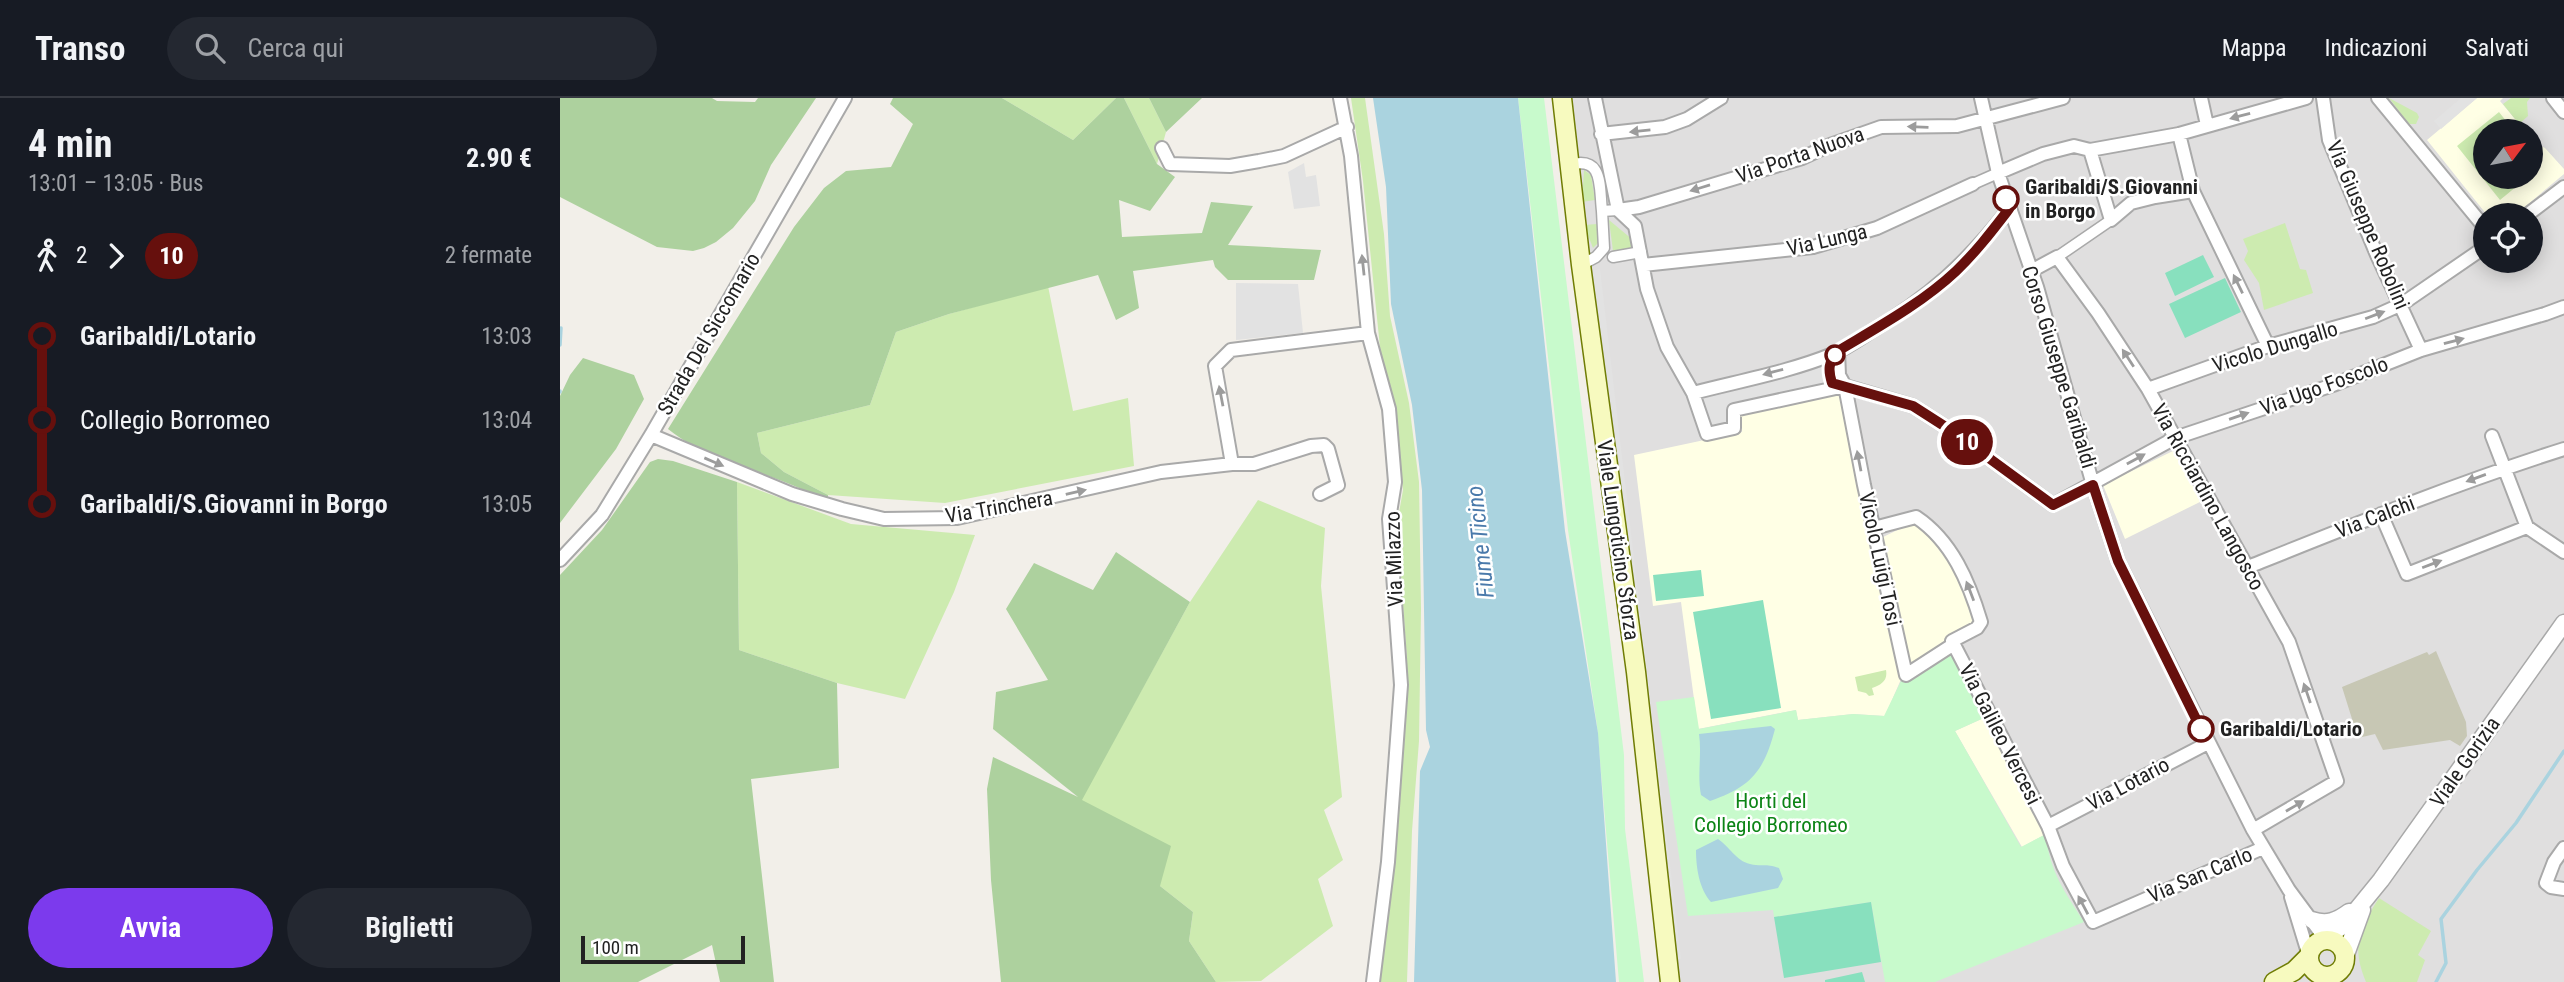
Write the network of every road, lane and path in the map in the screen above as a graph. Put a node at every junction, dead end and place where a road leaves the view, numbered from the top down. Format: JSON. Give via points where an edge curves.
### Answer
{"nodes":[{"id":1,"x":845,"y":98,"type":"edge"},
{"id":2,"x":1340,"y":98,"type":"edge"},
{"id":3,"x":1562,"y":98,"type":"edge"},
{"id":4,"x":1595,"y":98,"type":"edge"},
{"id":5,"x":1721,"y":98,"type":"edge"},
{"id":6,"x":1981,"y":98,"type":"edge"},
{"id":7,"x":2063,"y":98,"type":"edge"},
{"id":8,"x":2201,"y":98,"type":"edge"},
{"id":9,"x":2306,"y":98,"type":"edge"},
{"id":10,"x":2323,"y":98,"type":"edge"},
{"id":11,"x":2378,"y":98,"type":"edge"},
{"id":12,"x":2553,"y":98,"type":"edge"},
{"id":13,"x":2564,"y":112,"type":"edge"},
{"id":14,"x":1985,"y":120,"type":"junction"},
{"id":15,"x":2207,"y":125,"type":"junction"},
{"id":16,"x":1347,"y":127,"type":"junction"},
{"id":17,"x":1601,"y":134,"type":"junction"},
{"id":18,"x":2179,"y":134,"type":"junction"},
{"id":19,"x":1161,"y":148,"type":"dead end"},
{"id":20,"x":2090,"y":149,"type":"junction"},
{"id":21,"x":1569,"y":165,"type":"junction"},
{"id":22,"x":1998,"y":173,"type":"junction"},
{"id":23,"x":1973,"y":184,"type":"joint"},
{"id":24,"x":2564,"y":187,"type":"edge"},
{"id":25,"x":2193,"y":191,"type":"junction"},
{"id":26,"x":2543,"y":203,"type":"edge"},
{"id":27,"x":2009,"y":209,"type":"junction"},
{"id":28,"x":1618,"y":210,"type":"junction"},
{"id":29,"x":1602,"y":211,"type":"junction"},
{"id":30,"x":2473,"y":213,"type":"edge"},
{"id":31,"x":2112,"y":220,"type":"junction"},
{"id":32,"x":2473,"y":255,"type":"edge"},
{"id":33,"x":1613,"y":257,"type":"dead end"},
{"id":34,"x":2057,"y":257,"type":"junction"},
{"id":35,"x":1642,"y":258,"type":"junction"},
{"id":36,"x":1581,"y":265,"type":"junction"},
{"id":37,"x":2031,"y":271,"type":"junction"},
{"id":38,"x":2402,"y":304,"type":"junction"},
{"id":39,"x":2564,"y":307,"type":"edge"},
{"id":40,"x":1368,"y":334,"type":"junction"},
{"id":41,"x":2268,"y":346,"type":"junction"},
{"id":42,"x":2421,"y":350,"type":"junction"},
{"id":43,"x":1838,"y":351,"type":"junction"},
{"id":44,"x":1845,"y":386,"type":"junction"},
{"id":45,"x":2148,"y":389,"type":"junction"},
{"id":46,"x":1693,"y":393,"type":"junction"},
{"id":47,"x":651,"y":435,"type":"junction"},
{"id":48,"x":2492,"y":436,"type":"dead end"},
{"id":49,"x":2175,"y":438,"type":"junction"},
{"id":50,"x":2564,"y":449,"type":"edge"},
{"id":51,"x":1232,"y":464,"type":"junction"},
{"id":52,"x":2503,"y":468,"type":"junction"},
{"id":53,"x":2094,"y":480,"type":"junction"},
{"id":54,"x":1320,"y":494,"type":"dead end"},
{"id":55,"x":2381,"y":514,"type":"junction"},
{"id":56,"x":2527,"y":527,"type":"junction"},
{"id":57,"x":1874,"y":528,"type":"junction"},
{"id":58,"x":2564,"y":552,"type":"edge"},
{"id":59,"x":560,"y":560,"type":"edge"},
{"id":60,"x":2248,"y":567,"type":"junction"},
{"id":61,"x":2564,"y":623,"type":"edge"},
{"id":62,"x":1953,"y":643,"type":"junction"},
{"id":63,"x":2208,"y":743,"type":"junction"},
{"id":64,"x":2048,"y":826,"type":"junction"},
{"id":65,"x":2253,"y":830,"type":"junction"},
{"id":66,"x":2263,"y":848,"type":"junction"},
{"id":67,"x":2564,"y":848,"type":"edge"},
{"id":68,"x":2564,"y":889,"type":"edge"},
{"id":69,"x":2289,"y":890,"type":"junction"},
{"id":70,"x":2365,"y":901,"type":"junction"},
{"id":71,"x":2137,"y":902,"type":"joint"},
{"id":72,"x":2312,"y":920,"type":"junction"},
{"id":73,"x":2326,"y":940,"type":"junction"},
{"id":74,"x":2309,"y":956,"type":"junction"},
{"id":75,"x":2345,"y":959,"type":"junction"},
{"id":76,"x":2326,"y":978,"type":"edge"},
{"id":77,"x":2281,"y":979,"type":"edge"},
{"id":78,"x":1373,"y":982,"type":"edge"},
{"id":79,"x":1670,"y":982,"type":"edge"},
{"id":80,"x":2352,"y":982,"type":"edge"}],
"edges":[{"from":1,"to":47,"type":"street","name":"Strada Del Siccomario"},
{"from":2,"to":16,"type":"street","name":"Via Milazzo"},
{"from":3,"to":21,"type":"main road","name":"Viale Lungoticino Sforza"},
{"from":4,"to":17,"type":"street"},
{"from":5,"to":17,"type":"street","one_way":true,"via":[[1665,127]]},
{"from":6,"to":14,"type":"street","name":"Corso Giuseppe Garibaldi"},
{"from":7,"to":14,"type":"street","name":"Via Porta Nuova"},
{"from":8,"to":15,"type":"street"},
{"from":9,"to":15,"type":"street","one_way":true},
{"from":10,"to":38,"type":"street","name":"Via Giuseppe Robolini","via":[[2329,140]]},
{"from":11,"to":30,"type":"street"},
{"from":12,"to":13,"type":"street"},
{"from":14,"to":22,"type":"street","name":"Corso Giuseppe Garibaldi"},
{"from":14,"to":28,"type":"street","name":"Via Porta Nuova","one_way":true,"via":[[1937,128],[1881,127],[1802,158]]},
{"from":15,"to":18,"type":"street"},
{"from":16,"to":19,"type":"street","via":[[1284,156],[1230,166],[1170,164]]},
{"from":40,"to":16,"type":"street","name":"Via Milazzo","one_way":true},
{"from":17,"to":28,"type":"street"},
{"from":18,"to":20,"type":"street"},
{"from":18,"to":25,"type":"street"},
{"from":20,"to":22,"type":"street","via":[[2074,146],[2043,154]]},
{"from":20,"to":31,"type":"street"},
{"from":21,"to":29,"type":"street","via":[[1589,163],[1597,171]]},
{"from":21,"to":36,"type":"main road","name":"Viale Lungoticino Sforza"},
{"from":22,"to":23,"type":"street","name":"Via Lunga"},
{"from":22,"to":27,"type":"street","name":"Corso Giuseppe Garibaldi"},
{"from":23,"to":35,"type":"street","name":"Via Lunga","via":[[1877,229],[1824,244]]},
{"from":24,"to":26,"type":"street"},
{"from":25,"to":31,"type":"street","via":[[2131,203]]},
{"from":41,"to":25,"type":"street","one_way":true},
{"from":27,"to":37,"type":"street","name":"Corso Giuseppe Garibaldi"},
{"from":27,"to":43,"type":"street","via":[[1954,273],[1889,321]]},
{"from":28,"to":29,"type":"street"},
{"from":28,"to":35,"type":"street","via":[[1634,226]]},
{"from":29,"to":36,"type":"street","via":[[1604,248]]},
{"from":31,"to":34,"type":"street"},
{"from":32,"to":38,"type":"street","name":"Vicolo Dungallo"},
{"from":33,"to":35,"type":"street"},
{"from":34,"to":37,"type":"street"},
{"from":45,"to":34,"type":"street","name":"Via Ricciardino Langosco","one_way":true},
{"from":35,"to":46,"type":"street","via":[[1647,289],[1667,347]]},
{"from":36,"to":79,"type":"main road","name":"Viale Lungoticino Sforza","via":[[1635,660]]},
{"from":37,"to":53,"type":"street","name":"Corso Giuseppe Garibaldi"},
{"from":41,"to":38,"type":"street","name":"Vicolo Dungallo","one_way":true,"via":[[2373,317]]},
{"from":38,"to":42,"type":"street","name":"Via Giuseppe Robolini"},
{"from":42,"to":39,"type":"street","name":"Via Ugo Foscolo","one_way":true},
{"from":51,"to":40,"type":"street","one_way":true,"via":[[1215,366],[1220,359],[1231,350]]},
{"from":40,"to":78,"type":"street","name":"Via Milazzo","via":[[1389,409],[1395,482],[1390,519],[1401,685],[1388,862]]},
{"from":41,"to":45,"type":"street","name":"Vicolo Dungallo"},
{"from":49,"to":42,"type":"street","name":"Via Ugo Foscolo","one_way":true},
{"from":43,"to":44,"type":"street","name":"Vicolo Luigi Tosi","via":[[1839,375]]},
{"from":43,"to":46,"type":"street","one_way":true},
{"from":44,"to":46,"type":"street","via":[[1734,410],[1734,428],[1707,434]]},
{"from":44,"to":53,"type":"street","name":"Via Ugo Foscolo","via":[[1913,406],[2053,505]]},
{"from":57,"to":44,"type":"street","name":"Vicolo Luigi Tosi","one_way":true},
{"from":45,"to":49,"type":"street","name":"Via Ricciardino Langosco"},
{"from":47,"to":51,"type":"street","name":"Via Trinchera","one_way":true,"via":[[792,494],[884,519],[957,518],[1161,472]]},
{"from":47,"to":59,"type":"street","name":"Strada Del Siccomario","via":[[601,515]]},
{"from":48,"to":52,"type":"street"},
{"from":53,"to":49,"type":"street","name":"Via Ugo Foscolo","one_way":true},
{"from":49,"to":60,"type":"street","name":"Via Ricciardino Langosco"},
{"from":50,"to":52,"type":"street","name":"Via Calchi"},
{"from":51,"to":54,"type":"street","name":"Via Trinchera","via":[[1254,464],[1324,445],[1338,485]]},
{"from":52,"to":55,"type":"street","name":"Via Calchi","one_way":true},
{"from":52,"to":56,"type":"street"},
{"from":53,"to":63,"type":"street","name":"Corso Giuseppe Garibaldi","via":[[2118,561]]},
{"from":55,"to":56,"type":"street","one_way":true,"via":[[2407,574]]},
{"from":55,"to":60,"type":"street","name":"Via Calchi"},
{"from":56,"to":58,"type":"street"},
{"from":62,"to":57,"type":"street","one_way":true,"via":[[1981,622],[1948,547],[1916,517]]},
{"from":57,"to":62,"type":"street","name":"Vicolo Luigi Tosi","via":[[1906,675]]},
{"from":65,"to":60,"type":"street","name":"Via Ricciardino Langosco","one_way":true,"via":[[2337,781],[2289,642]]},
{"from":61,"to":70,"type":"street","name":"Viale Gorizia"},
{"from":62,"to":64,"type":"street","name":"Via Galileo Vercesi"},
{"from":63,"to":64,"type":"street","name":"Via Lotario"},
{"from":63,"to":65,"type":"street","name":"Corso Giuseppe Garibaldi"},
{"from":71,"to":64,"type":"street","name":"Via Galileo Vercesi","one_way":true,"via":[[2093,922]]},
{"from":65,"to":66,"type":"street","name":"Corso Giuseppe Garibaldi"},
{"from":66,"to":69,"type":"street","name":"Corso Giuseppe Garibaldi"},
{"from":66,"to":71,"type":"street","name":"Via San Carlo"},
{"from":67,"to":68,"type":"street","via":[[2546,883]]},
{"from":69,"to":72,"type":"street","name":"Corso Giuseppe Garibaldi"},
{"from":69,"to":74,"type":"street","name":"Corso Giuseppe Garibaldi"},
{"from":70,"to":72,"type":"street","name":"Viale Gorizia","via":[[2335,921]]},
{"from":70,"to":73,"type":"street","name":"Viale Gorizia"},
{"from":70,"to":75,"type":"street","name":"Viale Gorizia"},
{"from":72,"to":73,"type":"street","name":"Corso Giuseppe Garibaldi"},
{"from":73,"to":74,"type":"main road","via":[[2314,946]]},
{"from":73,"to":75,"type":"main road","via":[[2341,946]]},
{"from":74,"to":76,"type":"main road","via":[[2312,968]]},
{"from":74,"to":77,"type":"main road"},
{"from":75,"to":76,"type":"main road","via":[[2338,973]]},
{"from":75,"to":80,"type":"main road"},
{"from":76,"to":77,"type":"main road"}]}
